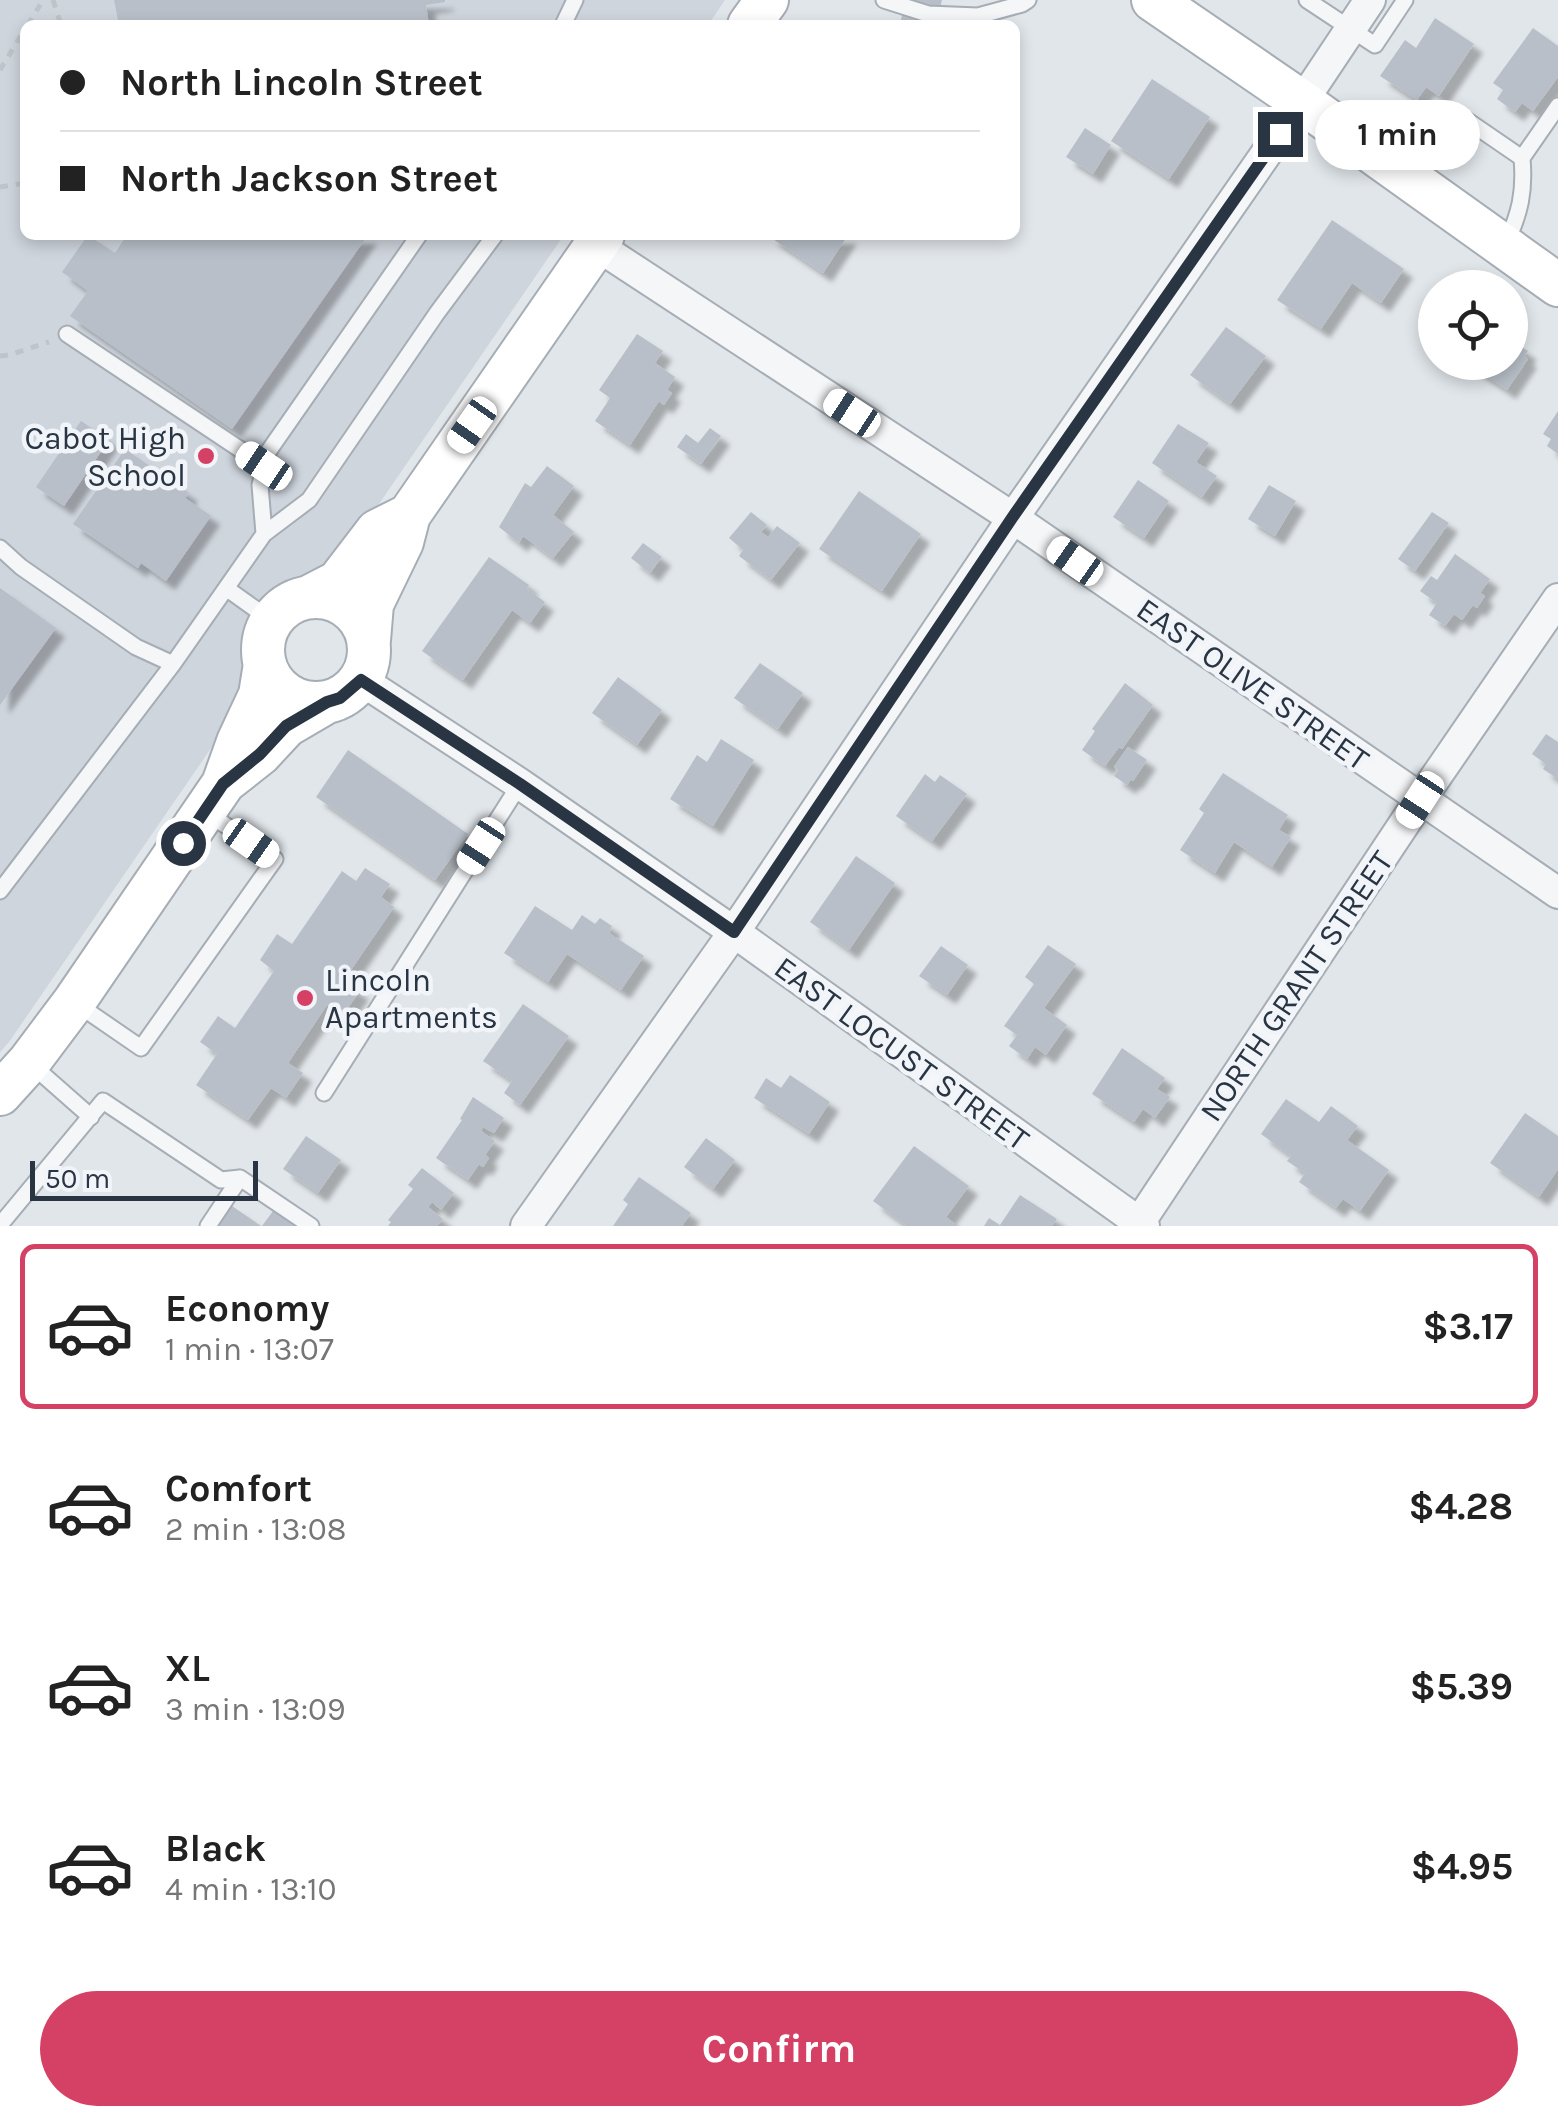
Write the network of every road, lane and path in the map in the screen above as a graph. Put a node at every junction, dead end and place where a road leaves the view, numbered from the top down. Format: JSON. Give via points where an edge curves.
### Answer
{"nodes":[{"id":1,"x":884,"y":0,"type":"edge"},
{"id":2,"x":1028,"y":0,"type":"edge"},
{"id":3,"x":1153,"y":0,"type":"edge"},
{"id":4,"x":1307,"y":0,"type":"edge"},
{"id":5,"x":1370,"y":0,"type":"edge"},
{"id":6,"x":1405,"y":0,"type":"edge"},
{"id":7,"x":979,"y":8,"type":"edge"},
{"id":8,"x":1351,"y":29,"type":"junction"},
{"id":9,"x":20,"y":37,"type":"edge"},
{"id":10,"x":0,"y":70,"type":"edge"},
{"id":11,"x":1302,"y":102,"type":"junction"},
{"id":12,"x":1558,"y":106,"type":"edge"},
{"id":13,"x":1465,"y":118,"type":"dead end"},
{"id":14,"x":1522,"y":158,"type":"junction"},
{"id":15,"x":415,"y":240,"type":"edge"},
{"id":16,"x":492,"y":240,"type":"edge"},
{"id":17,"x":600,"y":240,"type":"edge"},
{"id":18,"x":1505,"y":247,"type":"junction"},
{"id":19,"x":1554,"y":273,"type":"edge"},
{"id":20,"x":67,"y":334,"type":"joint"},
{"id":21,"x":0,"y":356,"type":"edge"},
{"id":22,"x":264,"y":466,"type":"junction"},
{"id":23,"x":409,"y":515,"type":"junction"},
{"id":24,"x":1012,"y":518,"type":"junction"},
{"id":25,"x":264,"y":534,"type":"junction"},
{"id":26,"x":0,"y":548,"type":"edge"},
{"id":27,"x":226,"y":588,"type":"junction"},
{"id":28,"x":309,"y":597,"type":"junction"},
{"id":29,"x":1558,"y":598,"type":"edge"},
{"id":30,"x":272,"y":620,"type":"junction"},
{"id":31,"x":173,"y":664,"type":"junction"},
{"id":32,"x":265,"y":664,"type":"junction"},
{"id":33,"x":352,"y":674,"type":"junction"},
{"id":34,"x":520,"y":784,"type":"junction"},
{"id":35,"x":214,"y":797,"type":"junction"},
{"id":36,"x":1420,"y":800,"type":"junction"},
{"id":37,"x":0,"y":891,"type":"edge"},
{"id":38,"x":1558,"y":893,"type":"edge"},
{"id":39,"x":734,"y":932,"type":"junction"},
{"id":40,"x":74,"y":1002,"type":"junction"},
{"id":41,"x":29,"y":1062,"type":"junction"},
{"id":42,"x":324,"y":1093,"type":"dead end"},
{"id":43,"x":0,"y":1094,"type":"edge"},
{"id":44,"x":90,"y":1117,"type":"junction"},
{"id":45,"x":240,"y":1178,"type":"junction"},
{"id":46,"x":0,"y":1225,"type":"edge"},
{"id":47,"x":1140,"y":1225,"type":"edge"},
{"id":48,"x":208,"y":1226,"type":"edge"},
{"id":49,"x":311,"y":1226,"type":"edge"},
{"id":50,"x":526,"y":1226,"type":"edge"}],
"edges":[{"from":1,"to":7,"type":"lane","via":[[928,14]]},
{"from":2,"to":7,"type":"lane"},
{"from":3,"to":11,"type":"street"},
{"from":4,"to":8,"type":"lane"},
{"from":5,"to":8,"type":"street"},
{"from":6,"to":8,"type":"lane","via":[[1375,45]]},
{"from":8,"to":11,"type":"street"},
{"from":9,"to":10,"type":"path"},
{"from":11,"to":18,"type":"street"},
{"from":11,"to":24,"type":"street"},
{"from":12,"to":14,"type":"lane"},
{"from":13,"to":14,"type":"lane"},
{"from":14,"to":18,"type":"lane","via":[[1520,213]]},
{"from":15,"to":22,"type":"lane"},
{"from":16,"to":25,"type":"lane","via":[[308,500]]},
{"from":17,"to":23,"type":"street"},
{"from":17,"to":24,"type":"street","name":"EAST OLIVE STREET"},
{"from":18,"to":19,"type":"street"},
{"from":20,"to":21,"type":"path"},
{"from":20,"to":22,"type":"lane"},
{"from":22,"to":25,"type":"lane"},
{"from":23,"to":28,"type":"street","via":[[377,531],[338,582]]},
{"from":23,"to":33,"type":"street"},
{"from":24,"to":36,"type":"street","name":"EAST OLIVE STREET"},
{"from":24,"to":39,"type":"street"},
{"from":25,"to":27,"type":"lane"},
{"from":26,"to":31,"type":"lane","via":[[136,647]]},
{"from":27,"to":30,"type":"lane"},
{"from":27,"to":31,"type":"lane"},
{"from":28,"to":30,"type":"street","via":[[285,606]]},
{"from":28,"to":33,"type":"street","via":[[348,606],[365,627]]},
{"from":29,"to":36,"type":"street","name":"NORTH GRANT STREET"},
{"from":30,"to":32,"type":"street","via":[[264,638]]},
{"from":31,"to":37,"type":"lane"},
{"from":32,"to":33,"type":"street","via":[[278,686],[300,700]]},
{"from":32,"to":35,"type":"street","via":[[260,695]]},
{"from":33,"to":34,"type":"street","name":"EAST LOCUST STREET"},
{"from":33,"to":35,"type":"street","via":[[286,726]]},
{"from":34,"to":39,"type":"street","name":"EAST LOCUST STREET"},
{"from":34,"to":42,"type":"lane"},
{"from":35,"to":40,"type":"street"},
{"from":35,"to":40,"type":"lane","via":[[274,859],[142,1048]]},
{"from":36,"to":38,"type":"street","name":"EAST OLIVE STREET"},
{"from":36,"to":47,"type":"street","name":"NORTH GRANT STREET"},
{"from":39,"to":47,"type":"street","name":"EAST LOCUST STREET"},
{"from":39,"to":50,"type":"street"},
{"from":40,"to":41,"type":"street"},
{"from":41,"to":43,"type":"street"},
{"from":41,"to":44,"type":"lane"},
{"from":44,"to":45,"type":"lane","via":[[104,1101],[220,1180]]},
{"from":44,"to":46,"type":"lane"},
{"from":45,"to":48,"type":"lane"},
{"from":45,"to":49,"type":"lane"}]}
